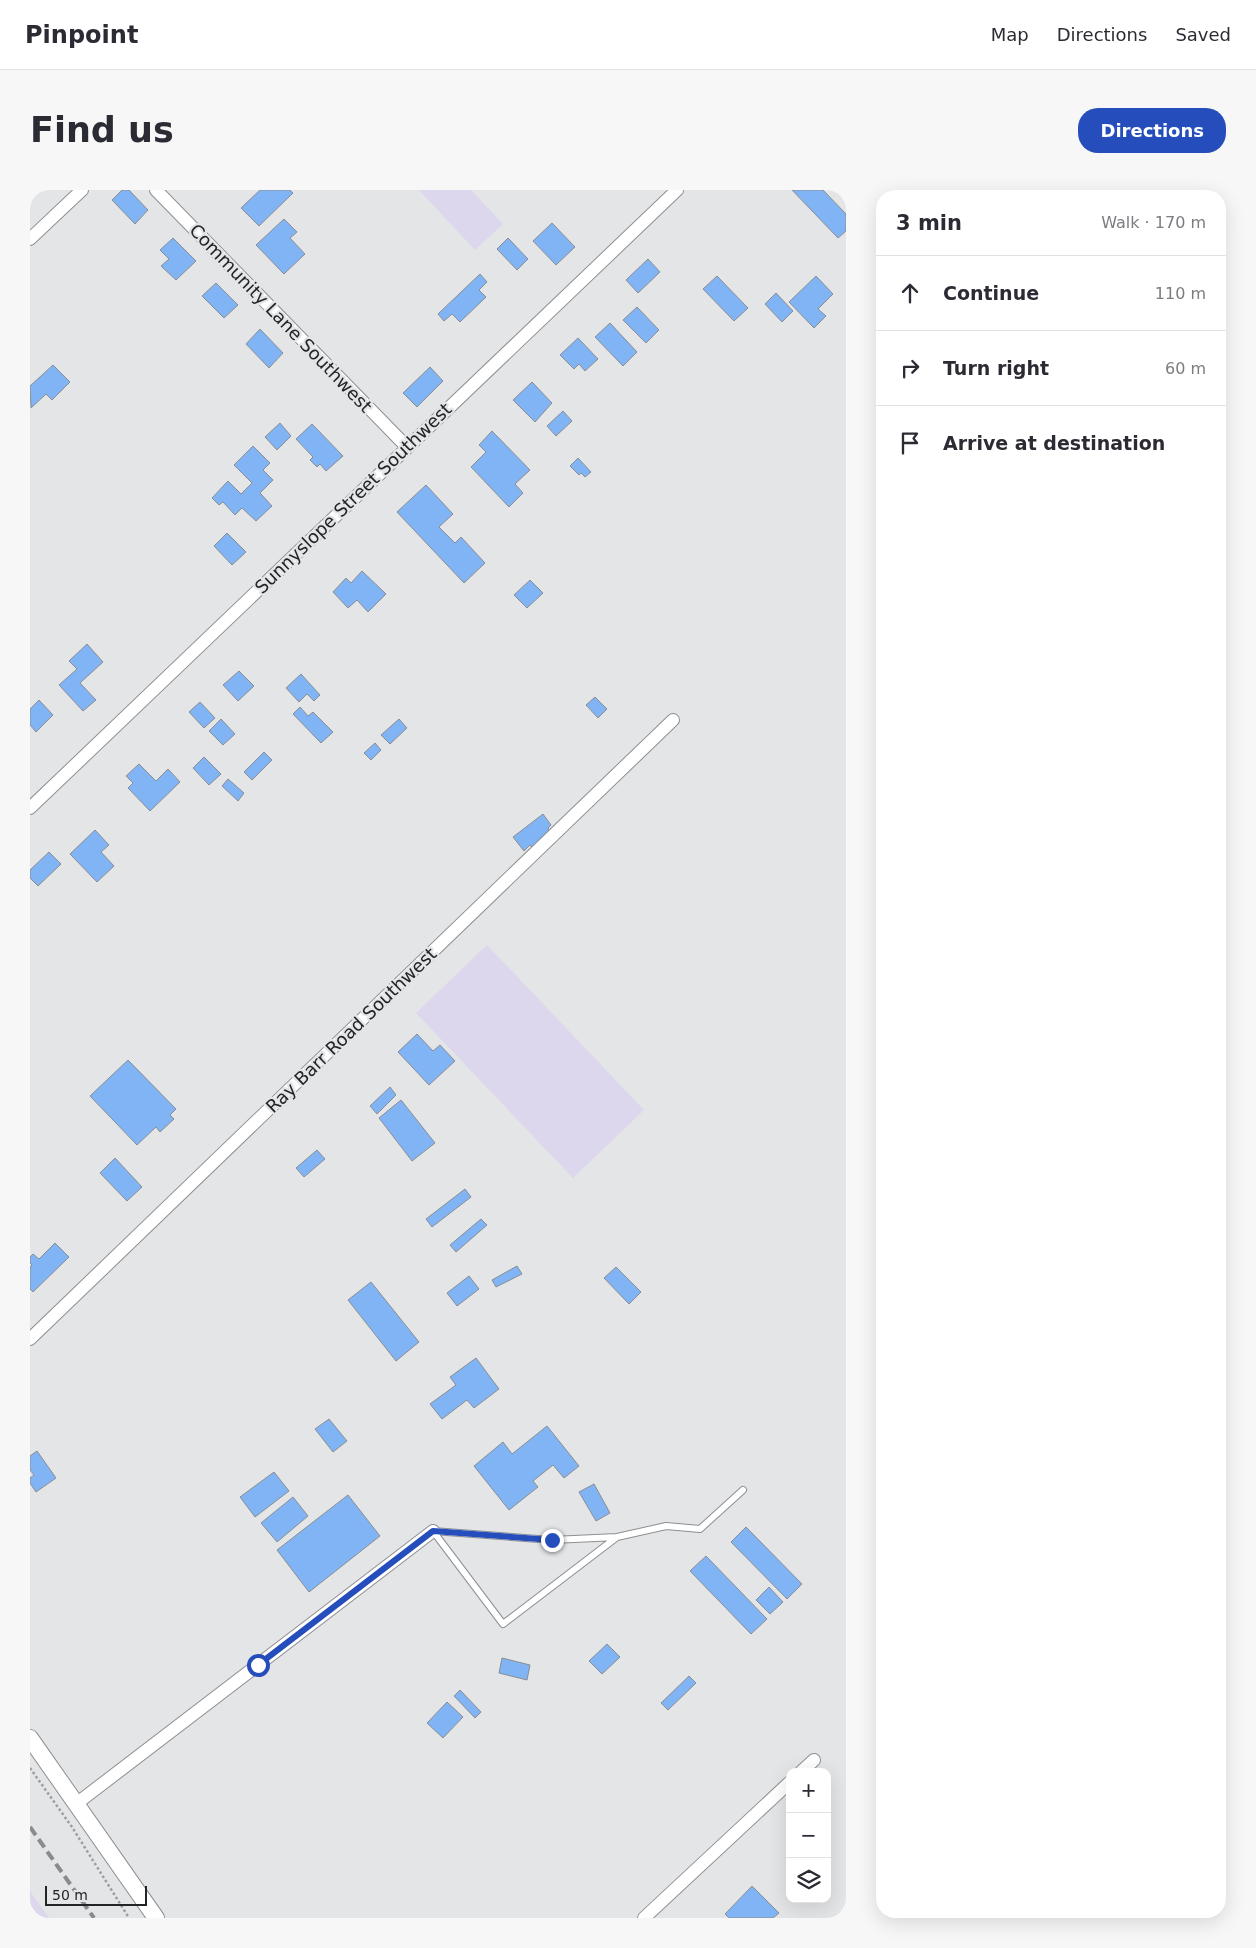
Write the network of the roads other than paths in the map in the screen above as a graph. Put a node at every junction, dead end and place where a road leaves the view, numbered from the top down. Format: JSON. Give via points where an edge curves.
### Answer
{"nodes":[{"id":1,"x":82,"y":190,"type":"edge"},
{"id":2,"x":156,"y":190,"type":"edge"},
{"id":3,"x":677,"y":190,"type":"edge"},
{"id":4,"x":30,"y":239,"type":"edge"},
{"id":5,"x":407,"y":447,"type":"junction"},
{"id":6,"x":673,"y":720,"type":"dead end"},
{"id":7,"x":30,"y":808,"type":"edge"},
{"id":8,"x":30,"y":1339,"type":"edge"},
{"id":9,"x":743,"y":1490,"type":"dead end"},
{"id":10,"x":433,"y":1531,"type":"junction"},
{"id":11,"x":617,"y":1537,"type":"junction"},
{"id":12,"x":30,"y":1738,"type":"edge"},
{"id":13,"x":814,"y":1760,"type":"dead end"},
{"id":14,"x":805,"y":1768,"type":"edge"},
{"id":15,"x":786,"y":1786,"type":"edge"},
{"id":16,"x":76,"y":1804,"type":"junction"},
{"id":17,"x":156,"y":1918,"type":"edge"},
{"id":18,"x":644,"y":1918,"type":"edge"}],
"edges":[{"from":1,"to":4,"type":"street"},
{"from":2,"to":5,"type":"street","name":"Community Lane Southwest"},
{"from":3,"to":5,"type":"street","name":"Sunnyslope Street Southwest"},
{"from":5,"to":7,"type":"street","name":"Sunnyslope Street Southwest"},
{"from":6,"to":8,"type":"street","name":"Ray Barr Road Southwest"},
{"from":9,"to":11,"type":"lane","via":[[700,1530],[666,1526]]},
{"from":10,"to":11,"type":"lane","via":[[552,1540]]},
{"from":10,"to":11,"type":"lane","via":[[503,1624]]},
{"from":10,"to":16,"type":"street"},
{"from":12,"to":16,"type":"street"},
{"from":13,"to":14,"type":"street"},
{"from":15,"to":18,"type":"street"},
{"from":16,"to":17,"type":"street"}]}
